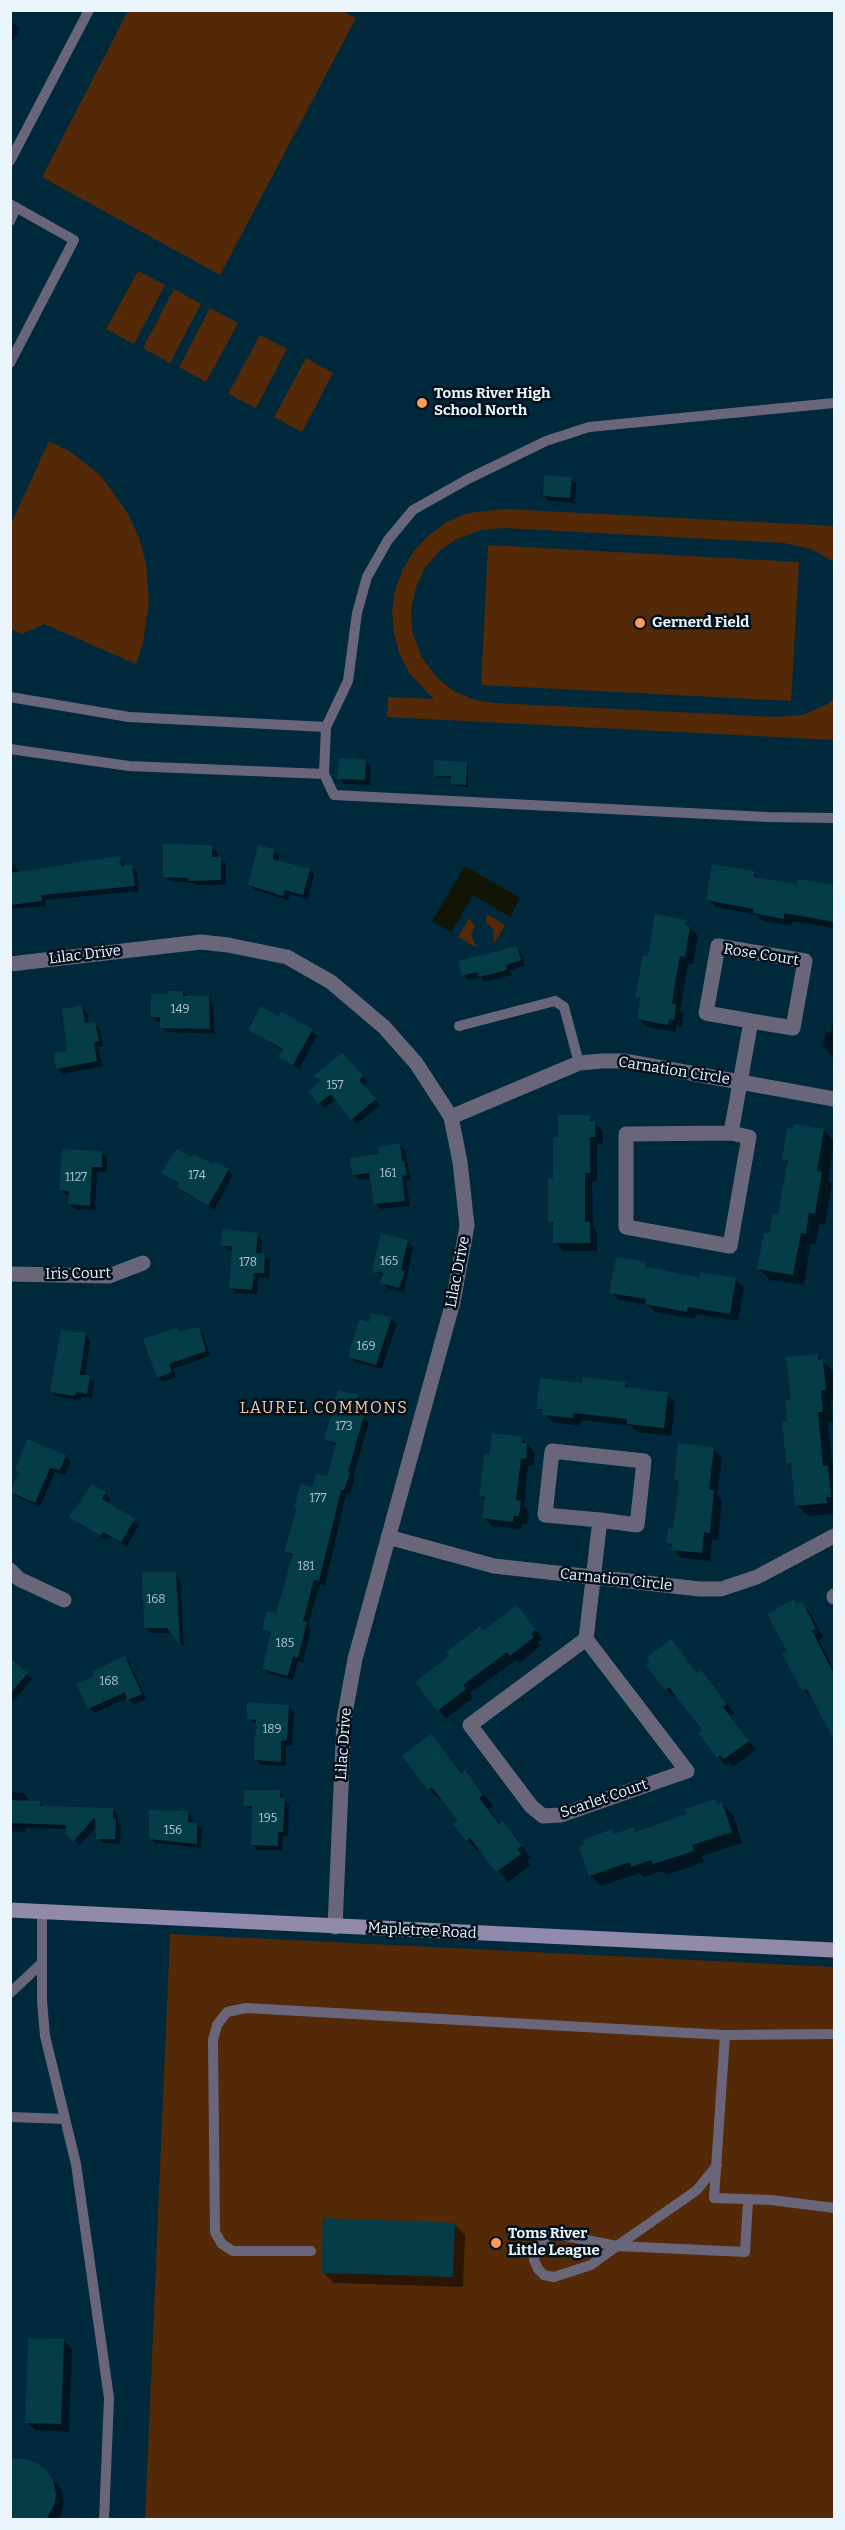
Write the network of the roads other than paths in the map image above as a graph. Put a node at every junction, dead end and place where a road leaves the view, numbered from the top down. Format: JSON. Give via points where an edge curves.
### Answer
{"nodes":[{"id":1,"x":89,"y":10,"type":"edge"},
{"id":2,"x":10,"y":161,"type":"edge"},
{"id":3,"x":14,"y":205,"type":"edge"},
{"id":4,"x":10,"y":221,"type":"edge"},
{"id":5,"x":10,"y":363,"type":"edge"},
{"id":6,"x":834,"y":403,"type":"edge"},
{"id":7,"x":10,"y":697,"type":"edge"},
{"id":8,"x":326,"y":727,"type":"junction"},
{"id":9,"x":10,"y":749,"type":"edge"},
{"id":10,"x":324,"y":774,"type":"junction"},
{"id":11,"x":834,"y":818,"type":"edge"},
{"id":12,"x":10,"y":964,"type":"edge"},
{"id":13,"x":751,"y":1021,"type":"junction"},
{"id":14,"x":459,"y":1026,"type":"dead end"},
{"id":15,"x":579,"y":1063,"type":"junction"},
{"id":16,"x":740,"y":1081,"type":"junction"},
{"id":17,"x":834,"y":1099,"type":"edge"},
{"id":18,"x":451,"y":1117,"type":"junction"},
{"id":19,"x":731,"y":1133,"type":"junction"},
{"id":20,"x":144,"y":1263,"type":"dead end"},
{"id":21,"x":10,"y":1274,"type":"edge"},
{"id":22,"x":600,"y":1520,"type":"junction"},
{"id":23,"x":834,"y":1536,"type":"edge"},
{"id":24,"x":388,"y":1537,"type":"junction"},
{"id":25,"x":10,"y":1570,"type":"edge"},
{"id":26,"x":593,"y":1577,"type":"junction"},
{"id":27,"x":64,"y":1600,"type":"dead end"},
{"id":28,"x":586,"y":1639,"type":"junction"},
{"id":29,"x":10,"y":1910,"type":"edge"},
{"id":30,"x":42,"y":1912,"type":"junction"},
{"id":31,"x":335,"y":1927,"type":"junction"},
{"id":32,"x":834,"y":1950,"type":"edge"},
{"id":33,"x":42,"y":1963,"type":"junction"},
{"id":34,"x":10,"y":1993,"type":"edge"},
{"id":35,"x":834,"y":2034,"type":"edge"},
{"id":36,"x":725,"y":2035,"type":"junction"},
{"id":37,"x":10,"y":2117,"type":"edge"},
{"id":38,"x":65,"y":2119,"type":"junction"},
{"id":39,"x":717,"y":2165,"type":"junction"},
{"id":40,"x":748,"y":2200,"type":"junction"},
{"id":41,"x":834,"y":2208,"type":"edge"},
{"id":42,"x":617,"y":2246,"type":"junction"},
{"id":43,"x":311,"y":2251,"type":"dead end"},
{"id":44,"x":104,"y":2520,"type":"edge"}],
"edges":[{"from":1,"to":2,"type":"lane"},
{"from":3,"to":4,"type":"lane"},
{"from":3,"to":5,"type":"lane","via":[[74,240]]},
{"from":6,"to":8,"type":"lane","via":[[589,427],[546,441],[413,510],[387,540],[367,577],[357,613],[348,681]]},
{"from":7,"to":8,"type":"lane","via":[[129,717]]},
{"from":8,"to":10,"type":"lane"},
{"from":9,"to":10,"type":"lane","via":[[129,766]]},
{"from":10,"to":11,"type":"lane","via":[[334,795]]},
{"from":12,"to":18,"type":"street","name":"Lilac Drive","via":[[201,942],[287,957],[331,982],[384,1028],[416,1063]]},
{"from":13,"to":13,"type":"street","name":"Rose Court","via":[[793,1028],[805,961],[718,946],[706,1013]]},
{"from":13,"to":16,"type":"street"},
{"from":14,"to":15,"type":"lane","via":[[555,1001],[564,1007]]},
{"from":15,"to":16,"type":"street","name":"Carnation Circle","via":[[624,1061]]},
{"from":15,"to":18,"type":"street","name":"Carnation Circle"},
{"from":16,"to":17,"type":"street","name":"Carnation Circle"},
{"from":16,"to":19,"type":"street"},
{"from":18,"to":24,"type":"street","name":"Lilac Drive","via":[[467,1226],[453,1302]]},
{"from":19,"to":19,"type":"street","via":[[749,1137],[730,1246],[626,1227],[626,1134]]},
{"from":20,"to":21,"type":"street","name":"Iris Court","via":[[109,1276]]},
{"from":22,"to":22,"type":"street","via":[[637,1525],[645,1461],[552,1451],[546,1515]]},
{"from":22,"to":26,"type":"street"},
{"from":23,"to":26,"type":"street","name":"Carnation Circle","via":[[757,1577],[721,1589]]},
{"from":24,"to":26,"type":"street","name":"Carnation Circle","via":[[494,1566]]},
{"from":24,"to":31,"type":"street","name":"Lilac Drive","via":[[355,1659],[344,1719]]},
{"from":25,"to":27,"type":"street","via":[[19,1579]]},
{"from":26,"to":28,"type":"street"},
{"from":28,"to":28,"type":"street","name":"Scarlet Court","via":[[470,1725],[531,1806],[543,1816],[561,1815],[687,1771]]},
{"from":29,"to":30,"type":"street","name":"Mapletree Road"},
{"from":30,"to":31,"type":"street","name":"Mapletree Road"},
{"from":30,"to":33,"type":"lane"},
{"from":31,"to":32,"type":"street","name":"Mapletree Road"},
{"from":33,"to":34,"type":"lane"},
{"from":33,"to":38,"type":"lane","via":[[45,2036]]},
{"from":35,"to":36,"type":"lane"},
{"from":36,"to":39,"type":"lane"},
{"from":36,"to":43,"type":"lane","via":[[246,2008],[227,2012],[217,2025],[213,2040],[215,2232],[222,2244],[233,2250]]},
{"from":37,"to":38,"type":"lane"},
{"from":38,"to":44,"type":"lane","via":[[76,2164],[109,2398]]},
{"from":39,"to":40,"type":"lane","via":[[714,2198]]},
{"from":39,"to":42,"type":"lane","via":[[697,2190]]},
{"from":40,"to":41,"type":"lane"},
{"from":40,"to":42,"type":"lane","via":[[745,2252]]},
{"from":42,"to":42,"type":"lane","via":[[591,2265],[554,2277],[544,2275],[534,2260],[540,2243],[556,2234]]}]}
